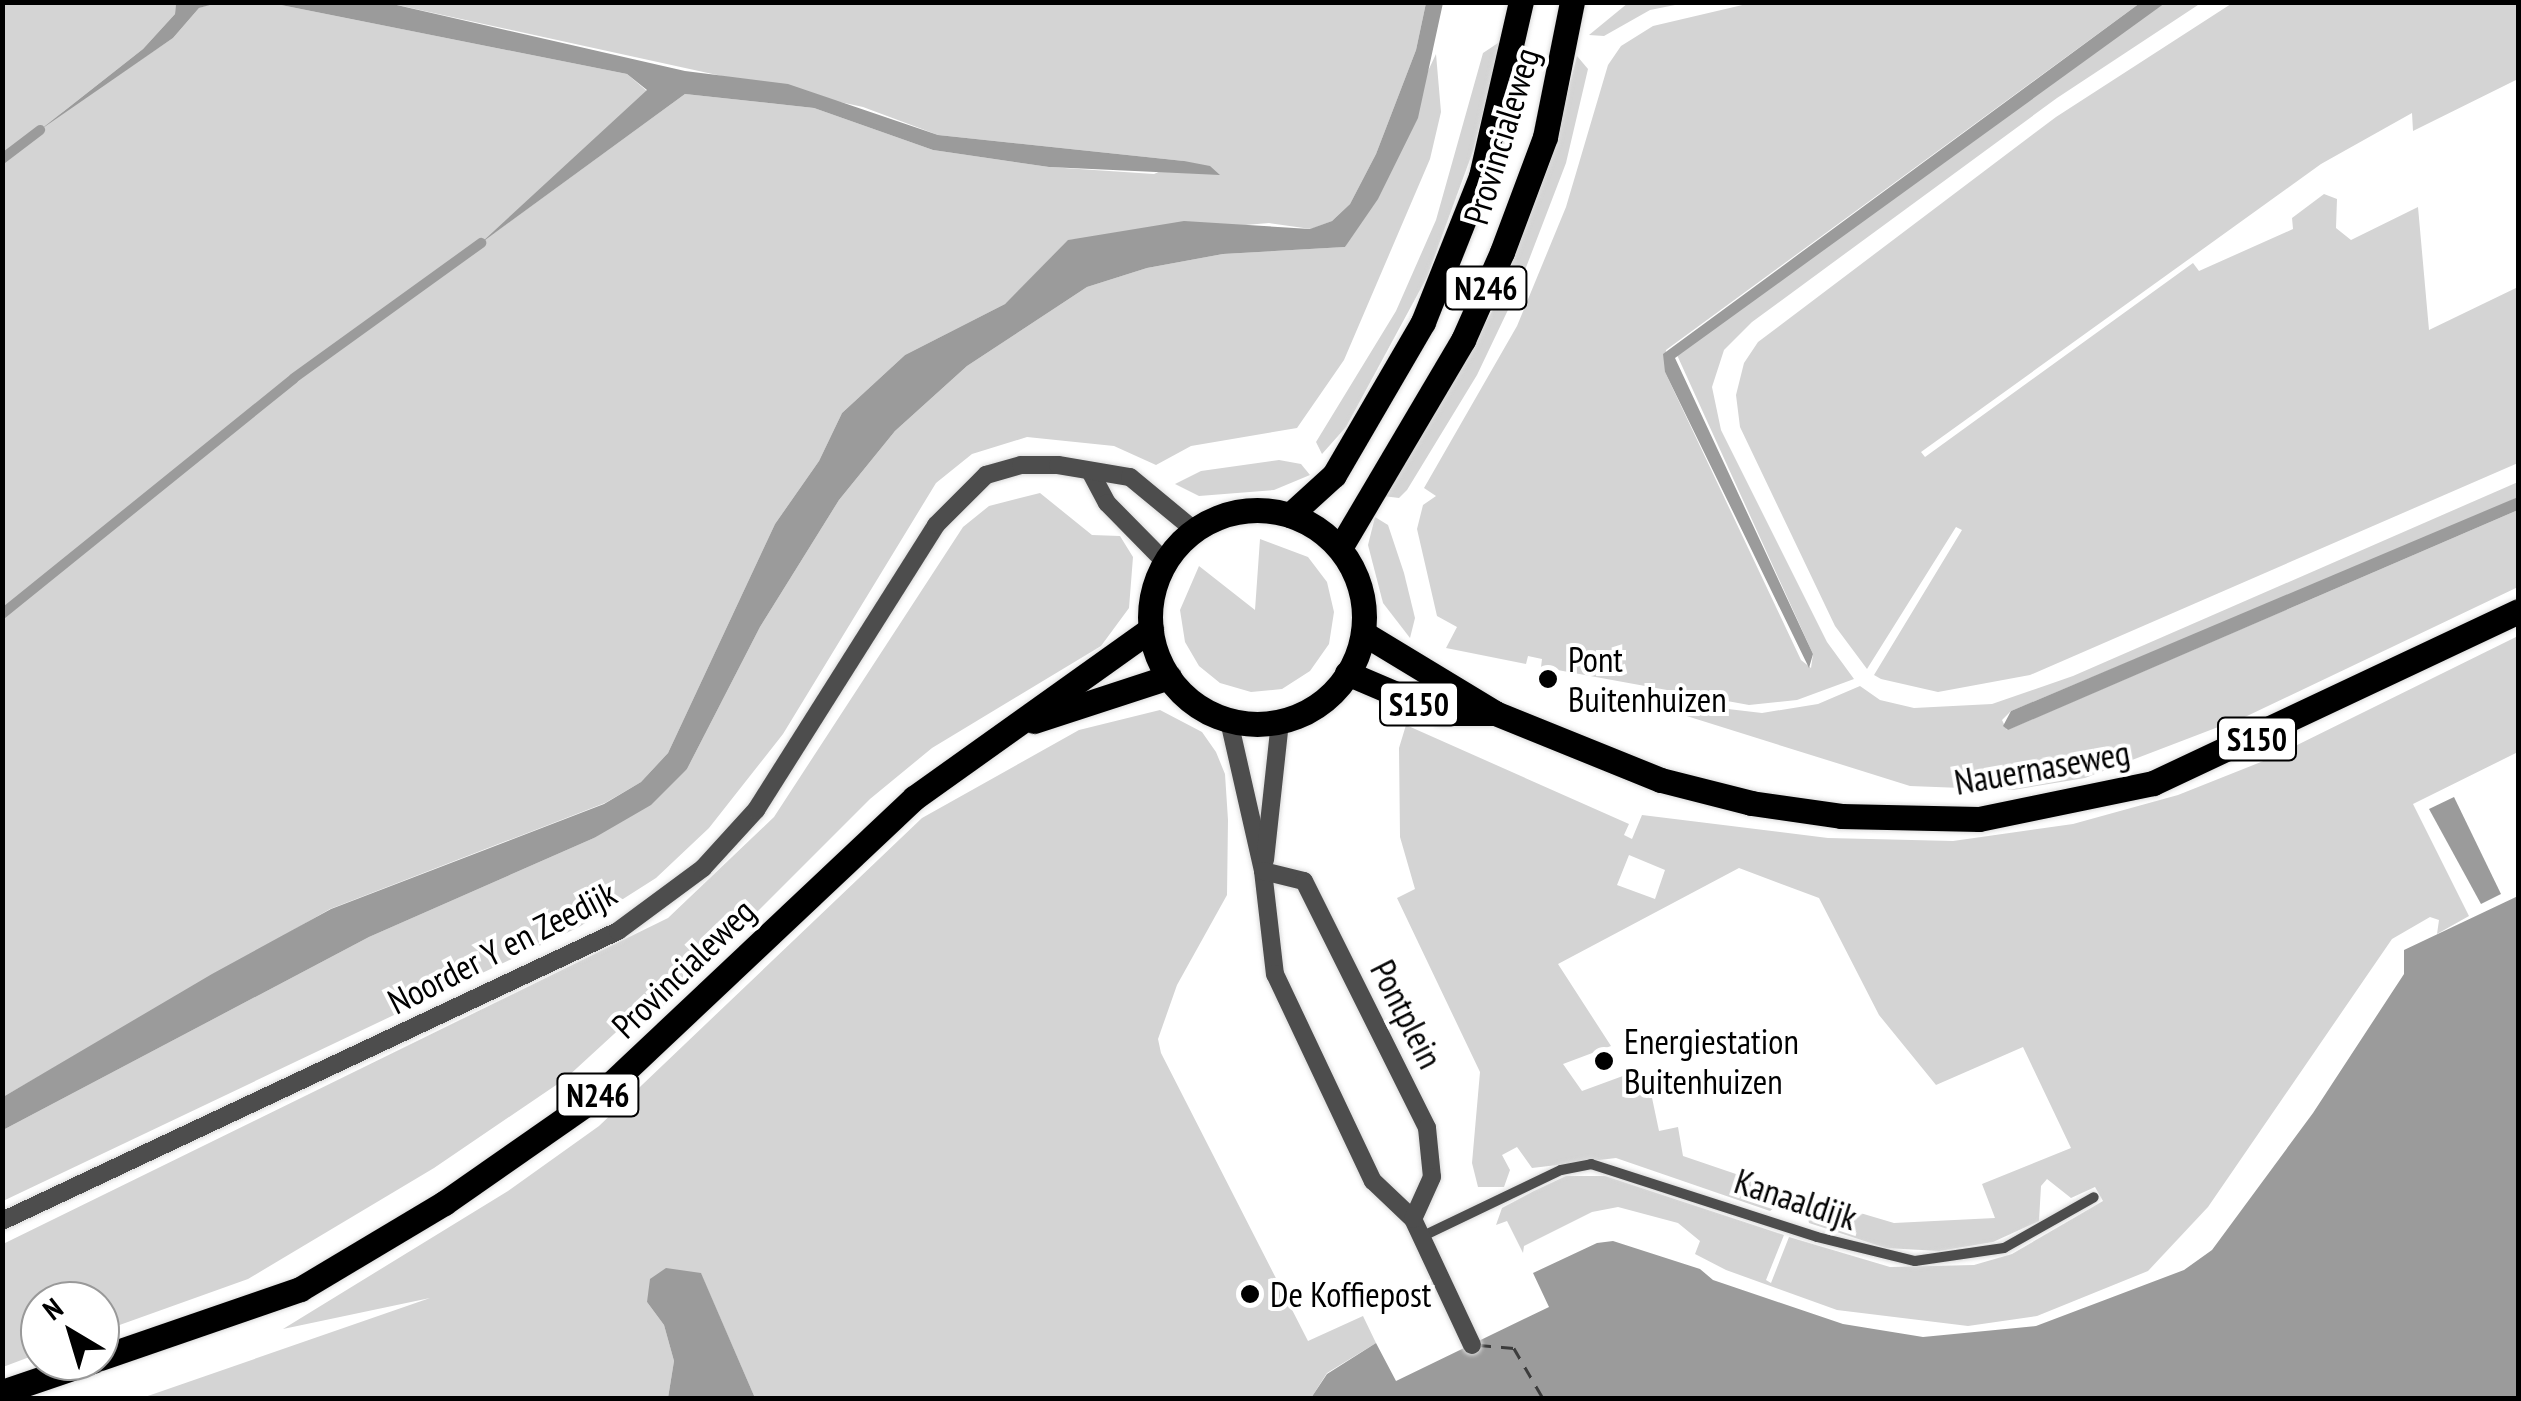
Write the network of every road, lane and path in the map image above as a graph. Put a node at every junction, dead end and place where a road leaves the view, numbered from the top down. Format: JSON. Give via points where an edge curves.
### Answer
{"nodes":[{"id":1,"x":1521,"y":2,"type":"edge"},
{"id":2,"x":1572,"y":2,"type":"edge"},
{"id":3,"x":1091,"y":474,"type":"junction"},
{"id":4,"x":1290,"y":515,"type":"junction"},
{"id":5,"x":1194,"y":530,"type":"junction"},
{"id":6,"x":1340,"y":548,"type":"junction"},
{"id":7,"x":1166,"y":563,"type":"junction"},
{"id":8,"x":2518,"y":611,"type":"edge"},
{"id":9,"x":1151,"y":630,"type":"junction"},
{"id":10,"x":1363,"y":634,"type":"junction"},
{"id":11,"x":1347,"y":674,"type":"junction"},
{"id":12,"x":1169,"y":677,"type":"junction"},
{"id":13,"x":1496,"y":713,"type":"junction"},
{"id":14,"x":1229,"y":721,"type":"junction"},
{"id":15,"x":1280,"y":722,"type":"junction"},
{"id":16,"x":1024,"y":724,"type":"junction"},
{"id":17,"x":1263,"y":871,"type":"junction"},
{"id":18,"x":2094,"y":1198,"type":"dead end"},
{"id":19,"x":2,"y":1221,"type":"edge"},
{"id":20,"x":1417,"y":1228,"type":"junction"},
{"id":21,"x":1472,"y":1344,"type":"dead end"},
{"id":22,"x":120,"y":1351,"type":"edge"},
{"id":23,"x":34,"y":1381,"type":"edge"},
{"id":24,"x":2,"y":1392,"type":"edge"}],
"edges":[{"from":1,"to":4,"type":"main road","name":"Provincialeweg","number":"N246","via":[[1481,176],[1423,322],[1334,475]]},
{"from":2,"to":6,"type":"main road","name":"Provincialeweg","number":"N246","via":[[1545,137],[1502,252],[1463,340]]},
{"from":3,"to":5,"type":"street","name":"Noorder Y en Zeedijk","via":[[1130,477]]},
{"from":3,"to":7,"type":"street","via":[[1107,503]]},
{"from":3,"to":19,"type":"street","name":"Noorder Y en Zeedijk","via":[[1022,465],[986,476],[961,495],[756,810],[703,868],[618,930]]},
{"from":4,"to":5,"type":"main road","via":[[1250,510]]},
{"from":4,"to":6,"type":"main road"},
{"from":5,"to":7,"type":"main road"},
{"from":6,"to":10,"type":"main road","via":[[1364,601]]},
{"from":7,"to":9,"type":"main road","via":[[1152,598]]},
{"from":8,"to":13,"type":"main road","name":"Nauernaseweg","number":"S150","via":[[2153,783],[1979,819],[1841,816],[1751,804],[1660,780]]},
{"from":9,"to":12,"type":"main road"},
{"from":9,"to":16,"type":"main road","name":"Provincialeweg","number":"N246","via":[[1100,661]]},
{"from":10,"to":11,"type":"main road"},
{"from":10,"to":13,"type":"main road","name":"Nauernaseweg","number":"S150"},
{"from":11,"to":13,"type":"main road","name":"Nauernaseweg","number":"S150","via":[[1441,712]]},
{"from":11,"to":15,"type":"main road","via":[[1326,699]]},
{"from":12,"to":14,"type":"main road","via":[[1197,706]]},
{"from":12,"to":16,"type":"main road","name":"Provincialeweg","number":"N246"},
{"from":14,"to":15,"type":"main road"},
{"from":14,"to":17,"type":"street"},
{"from":15,"to":17,"type":"street"},
{"from":16,"to":22,"type":"main road","name":"Provincialeweg","number":"N246","via":[[963,761],[884,824],[600,1094],[444,1203],[300,1289]]},
{"from":17,"to":20,"type":"street","via":[[1275,974],[1373,1181]]},
{"from":17,"to":20,"type":"street","name":"Pontplein","via":[[1304,880],[1428,1128],[1432,1176]]},
{"from":18,"to":20,"type":"street","name":"Kanaaldijk","via":[[2004,1248],[1915,1261],[1818,1238],[1591,1164]]},
{"from":20,"to":21,"type":"street"},
{"from":23,"to":24,"type":"main road"}]}
